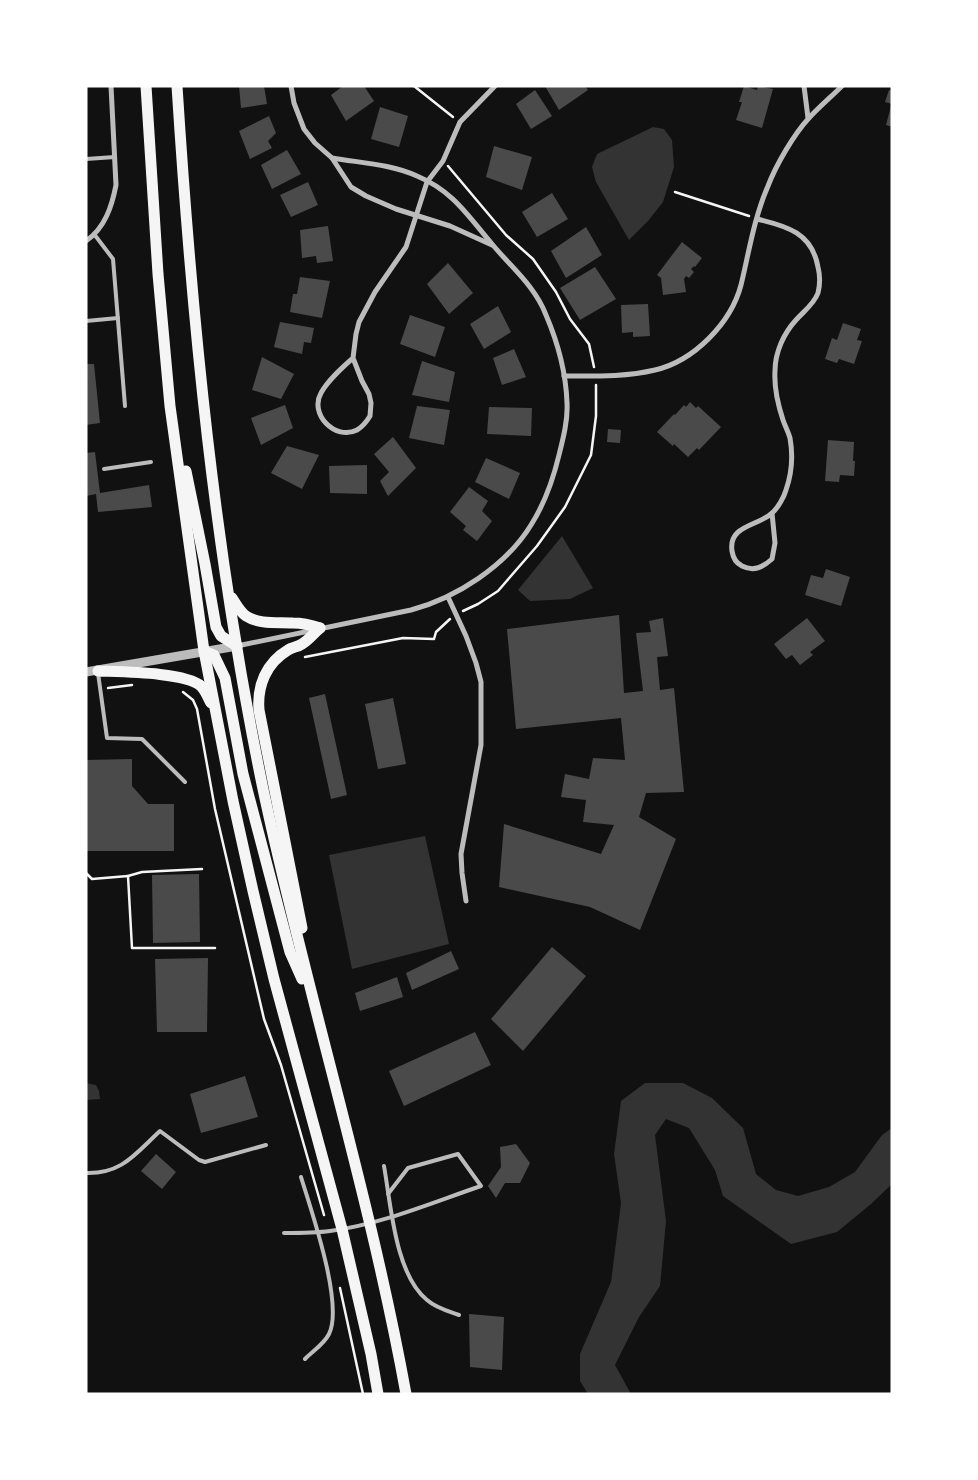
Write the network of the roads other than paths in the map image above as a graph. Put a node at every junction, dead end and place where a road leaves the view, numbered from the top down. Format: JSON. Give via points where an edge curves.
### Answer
{"nodes":[{"id":1,"x":111,"y":86,"type":"edge"},
{"id":2,"x":146,"y":86,"type":"edge"},
{"id":3,"x":176,"y":86,"type":"edge"},
{"id":4,"x":291,"y":86,"type":"edge"},
{"id":5,"x":495,"y":86,"type":"edge"},
{"id":6,"x":804,"y":86,"type":"edge"},
{"id":7,"x":842,"y":86,"type":"edge"},
{"id":8,"x":808,"y":118,"type":"junction"},
{"id":9,"x":115,"y":156,"type":"junction"},
{"id":10,"x":332,"y":158,"type":"junction"},
{"id":11,"x":86,"y":159,"type":"edge"},
{"id":12,"x":427,"y":182,"type":"junction"},
{"id":13,"x":417,"y":216,"type":"junction"},
{"id":14,"x":757,"y":219,"type":"junction"},
{"id":15,"x":94,"y":234,"type":"junction"},
{"id":16,"x":86,"y":241,"type":"edge"},
{"id":17,"x":493,"y":246,"type":"junction"},
{"id":18,"x":118,"y":318,"type":"junction"},
{"id":19,"x":86,"y":321,"type":"edge"},
{"id":20,"x":353,"y":358,"type":"junction"},
{"id":21,"x":564,"y":376,"type":"junction"},
{"id":22,"x":125,"y":406,"type":"dead end"},
{"id":23,"x":170,"y":406,"type":"junction"},
{"id":24,"x":150,"y":462,"type":"dead end"},
{"id":25,"x":104,"y":469,"type":"dead end"},
{"id":26,"x":772,"y":514,"type":"junction"},
{"id":27,"x":228,"y":592,"type":"junction"},
{"id":28,"x":448,"y":597,"type":"junction"},
{"id":29,"x":320,"y":628,"type":"junction"},
{"id":30,"x":237,"y":646,"type":"junction"},
{"id":31,"x":204,"y":651,"type":"junction"},
{"id":32,"x":92,"y":671,"type":"edge"},
{"id":33,"x":216,"y":711,"type":"junction"},
{"id":34,"x":185,"y":782,"type":"dead end"},
{"id":35,"x":466,"y":902,"type":"dead end"},
{"id":36,"x":305,"y":970,"type":"junction"},
{"id":37,"x":314,"y":1008,"type":"junction"},
{"id":38,"x":266,"y":1145,"type":"dead end"},
{"id":39,"x":384,"y":1166,"type":"dead end"},
{"id":40,"x":86,"y":1172,"type":"edge"},
{"id":41,"x":301,"y":1177,"type":"dead end"},
{"id":42,"x":388,"y":1194,"type":"junction"},
{"id":43,"x":392,"y":1218,"type":"junction"},
{"id":44,"x":370,"y":1223,"type":"junction"},
{"id":45,"x":342,"y":1229,"type":"junction"},
{"id":46,"x":318,"y":1232,"type":"junction"},
{"id":47,"x":284,"y":1233,"type":"dead end"},
{"id":48,"x":459,"y":1315,"type":"dead end"},
{"id":49,"x":305,"y":1359,"type":"dead end"},
{"id":50,"x":378,"y":1394,"type":"edge"},
{"id":51,"x":406,"y":1394,"type":"edge"}],
"edges":[{"from":1,"to":9,"type":"street"},
{"from":2,"to":23,"type":"main road"},
{"from":3,"to":27,"type":"main road","via":[[201,387]]},
{"from":4,"to":10,"type":"street","via":[[304,129]]},
{"from":5,"to":12,"type":"street","via":[[460,122],[443,161]]},
{"from":6,"to":8,"type":"street"},
{"from":7,"to":8,"type":"street"},
{"from":8,"to":14,"type":"street","via":[[778,164]]},
{"from":9,"to":11,"type":"lane"},
{"from":9,"to":15,"type":"street","via":[[113,201]]},
{"from":10,"to":12,"type":"street","via":[[386,166]]},
{"from":10,"to":13,"type":"street","via":[[351,186],[366,196]]},
{"from":12,"to":13,"type":"street"},
{"from":12,"to":17,"type":"street","via":[[462,206]]},
{"from":13,"to":17,"type":"street","via":[[450,226]]},
{"from":13,"to":20,"type":"street","via":[[406,247],[359,322]]},
{"from":14,"to":21,"type":"street","via":[[740,287],[730,310],[700,347],[657,370]]},
{"from":14,"to":26,"type":"street","via":[[785,226],[806,240],[817,261],[820,276],[818,293],[790,327],[777,356],[776,388],[789,435],[792,461],[785,492]]},
{"from":15,"to":16,"type":"street"},
{"from":15,"to":18,"type":"lane","via":[[113,259]]},
{"from":17,"to":21,"type":"street","via":[[517,270],[546,314]]},
{"from":18,"to":19,"type":"lane"},
{"from":18,"to":22,"type":"lane"},
{"from":20,"to":20,"type":"street","via":[[320,394],[318,402],[323,421],[332,429],[346,432],[356,430],[370,416],[369,394]]},
{"from":21,"to":28,"type":"street","via":[[567,405],[562,445],[554,479],[531,526],[508,554]]},
{"from":23,"to":30,"type":"main road","via":[[194,505],[216,627],[221,636]]},
{"from":23,"to":31,"type":"main road"},
{"from":24,"to":25,"type":"lane"},
{"from":26,"to":26,"type":"street","via":[[739,530],[734,536],[731,546],[737,564],[747,569],[758,569],[772,559],[775,543]]},
{"from":27,"to":29,"type":"main road","via":[[246,616],[272,623],[307,624]]},
{"from":27,"to":30,"type":"main road"},
{"from":28,"to":29,"type":"street","via":[[411,610]]},
{"from":28,"to":35,"type":"street","via":[[481,682],[481,745],[461,854]]},
{"from":29,"to":30,"type":"street"},
{"from":29,"to":36,"type":"main road","via":[[303,644],[288,650],[270,665],[258,698],[301,918]]},
{"from":30,"to":31,"type":"street"},
{"from":30,"to":36,"type":"main road","via":[[263,788]]},
{"from":31,"to":32,"type":"street"},
{"from":31,"to":33,"type":"main road"},
{"from":31,"to":37,"type":"main road","via":[[214,655],[225,678],[243,774],[290,952]]},
{"from":32,"to":33,"type":"main road","via":[[190,680],[204,689]]},
{"from":32,"to":34,"type":"lane","via":[[100,689],[108,738],[142,739]]},
{"from":33,"to":45,"type":"main road","via":[[266,944]]},
{"from":36,"to":37,"type":"main road"},
{"from":37,"to":44,"type":"main road"},
{"from":38,"to":40,"type":"lane","via":[[205,1162],[160,1131],[111,1171]]},
{"from":39,"to":42,"type":"lane"},
{"from":41,"to":46,"type":"lane"},
{"from":42,"to":43,"type":"lane"},
{"from":42,"to":43,"type":"lane","via":[[408,1168],[458,1154],[481,1186]]},
{"from":43,"to":44,"type":"lane"},
{"from":43,"to":48,"type":"lane","via":[[397,1243],[417,1290],[429,1302]]},
{"from":44,"to":45,"type":"lane"},
{"from":44,"to":51,"type":"main road"},
{"from":45,"to":46,"type":"lane"},
{"from":45,"to":50,"type":"main road"},
{"from":46,"to":47,"type":"lane"},
{"from":46,"to":49,"type":"lane","via":[[332,1296],[333,1319],[329,1334]]}]}
